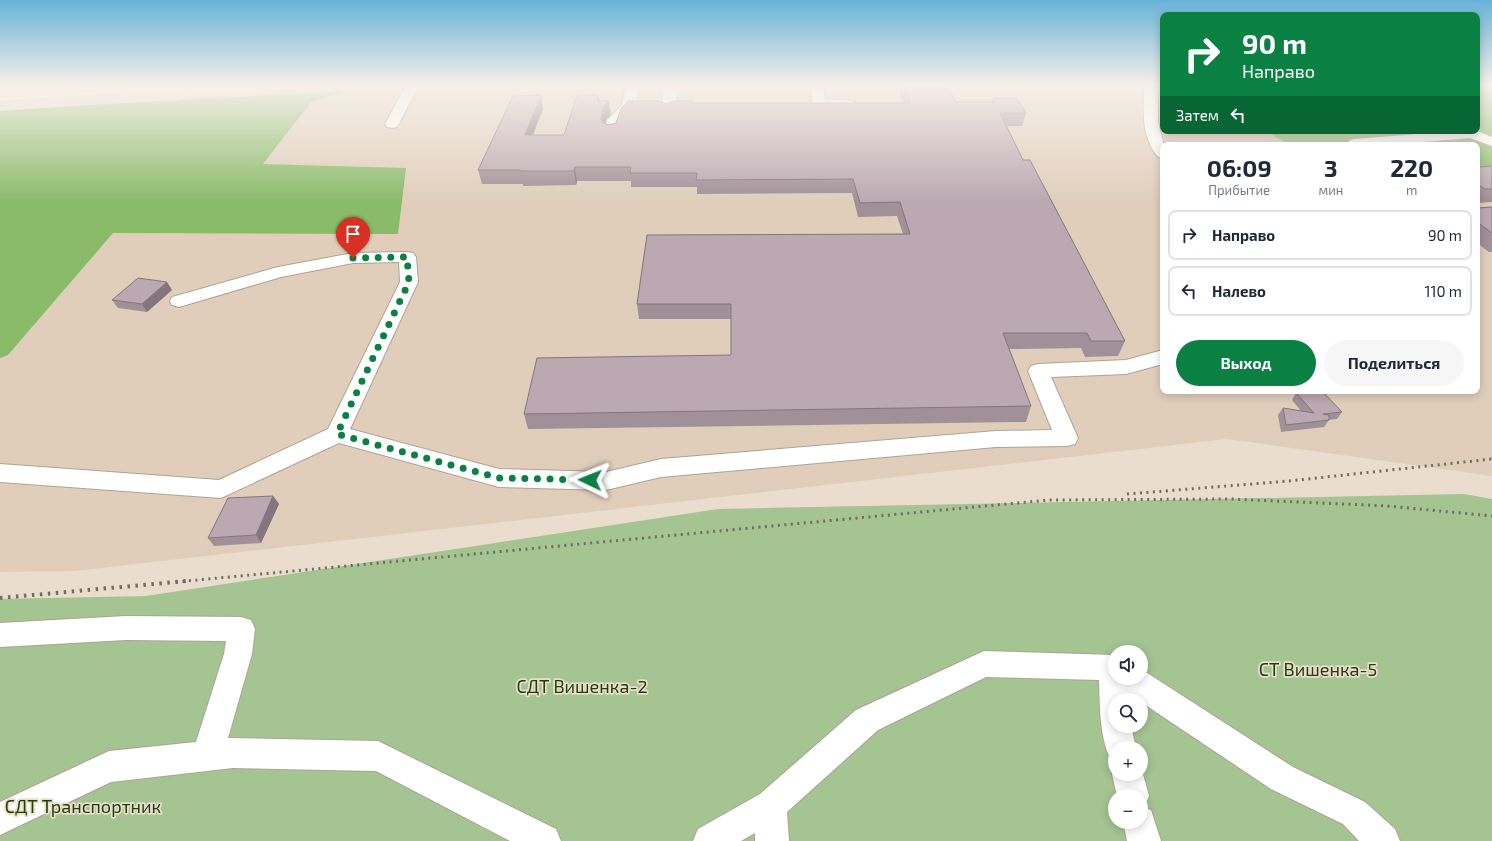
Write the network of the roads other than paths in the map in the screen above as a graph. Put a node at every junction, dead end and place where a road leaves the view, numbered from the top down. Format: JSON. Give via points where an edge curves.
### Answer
{"nodes":[{"id":1,"x":613,"y":123,"type":"edge"},
{"id":2,"x":1152,"y":123,"type":"edge"},
{"id":3,"x":611,"y":133,"type":"edge"},
{"id":4,"x":1480,"y":133,"type":"edge"},
{"id":5,"x":1492,"y":133,"type":"edge"},
{"id":6,"x":1457,"y":134,"type":"edge"},
{"id":7,"x":1471,"y":134,"type":"edge"},
{"id":8,"x":1366,"y":142,"type":"edge"},
{"id":9,"x":1492,"y":142,"type":"edge"},
{"id":10,"x":1160,"y":151,"type":"edge"},
{"id":11,"x":179,"y":301,"type":"dead end"},
{"id":12,"x":1160,"y":358,"type":"edge"},
{"id":13,"x":337,"y":434,"type":"junction"},
{"id":14,"x":0,"y":473,"type":"edge"},
{"id":15,"x":0,"y":635,"type":"edge"},
{"id":16,"x":1108,"y":670,"type":"edge"},
{"id":17,"x":1140,"y":685,"type":"edge"},
{"id":18,"x":207,"y":756,"type":"junction"},
{"id":19,"x":771,"y":805,"type":"junction"},
{"id":20,"x":0,"y":819,"type":"edge"},
{"id":21,"x":1141,"y":829,"type":"edge"},
{"id":22,"x":544,"y":841,"type":"edge"},
{"id":23,"x":710,"y":841,"type":"edge"},
{"id":24,"x":772,"y":841,"type":"edge"},
{"id":25,"x":1144,"y":841,"type":"edge"},
{"id":26,"x":1382,"y":841,"type":"edge"}],
"edges":[{"from":1,"to":3,"type":"street"},
{"from":2,"to":10,"type":"street","via":[[1152,137]]},
{"from":4,"to":5,"type":"street"},
{"from":6,"to":8,"type":"street"},
{"from":7,"to":9,"type":"street"},
{"from":11,"to":13,"type":"street","via":[[278,272],[353,258],[407,257],[409,282]]},
{"from":12,"to":13,"type":"street","via":[[1126,367],[1038,371],[1067,438],[996,439],[661,468],[606,481],[499,478]]},
{"from":13,"to":14,"type":"street","via":[[221,489]]},
{"from":15,"to":18,"type":"street","via":[[126,628],[241,629],[238,654]]},
{"from":16,"to":19,"type":"street","via":[[984,664],[867,720]]},
{"from":17,"to":26,"type":"street","via":[[1282,778],[1354,813]]},
{"from":18,"to":20,"type":"street","via":[[109,767]]},
{"from":18,"to":22,"type":"street","via":[[233,753],[378,756]]},
{"from":19,"to":23,"type":"street"},
{"from":19,"to":24,"type":"street"},
{"from":21,"to":25,"type":"street"}]}
